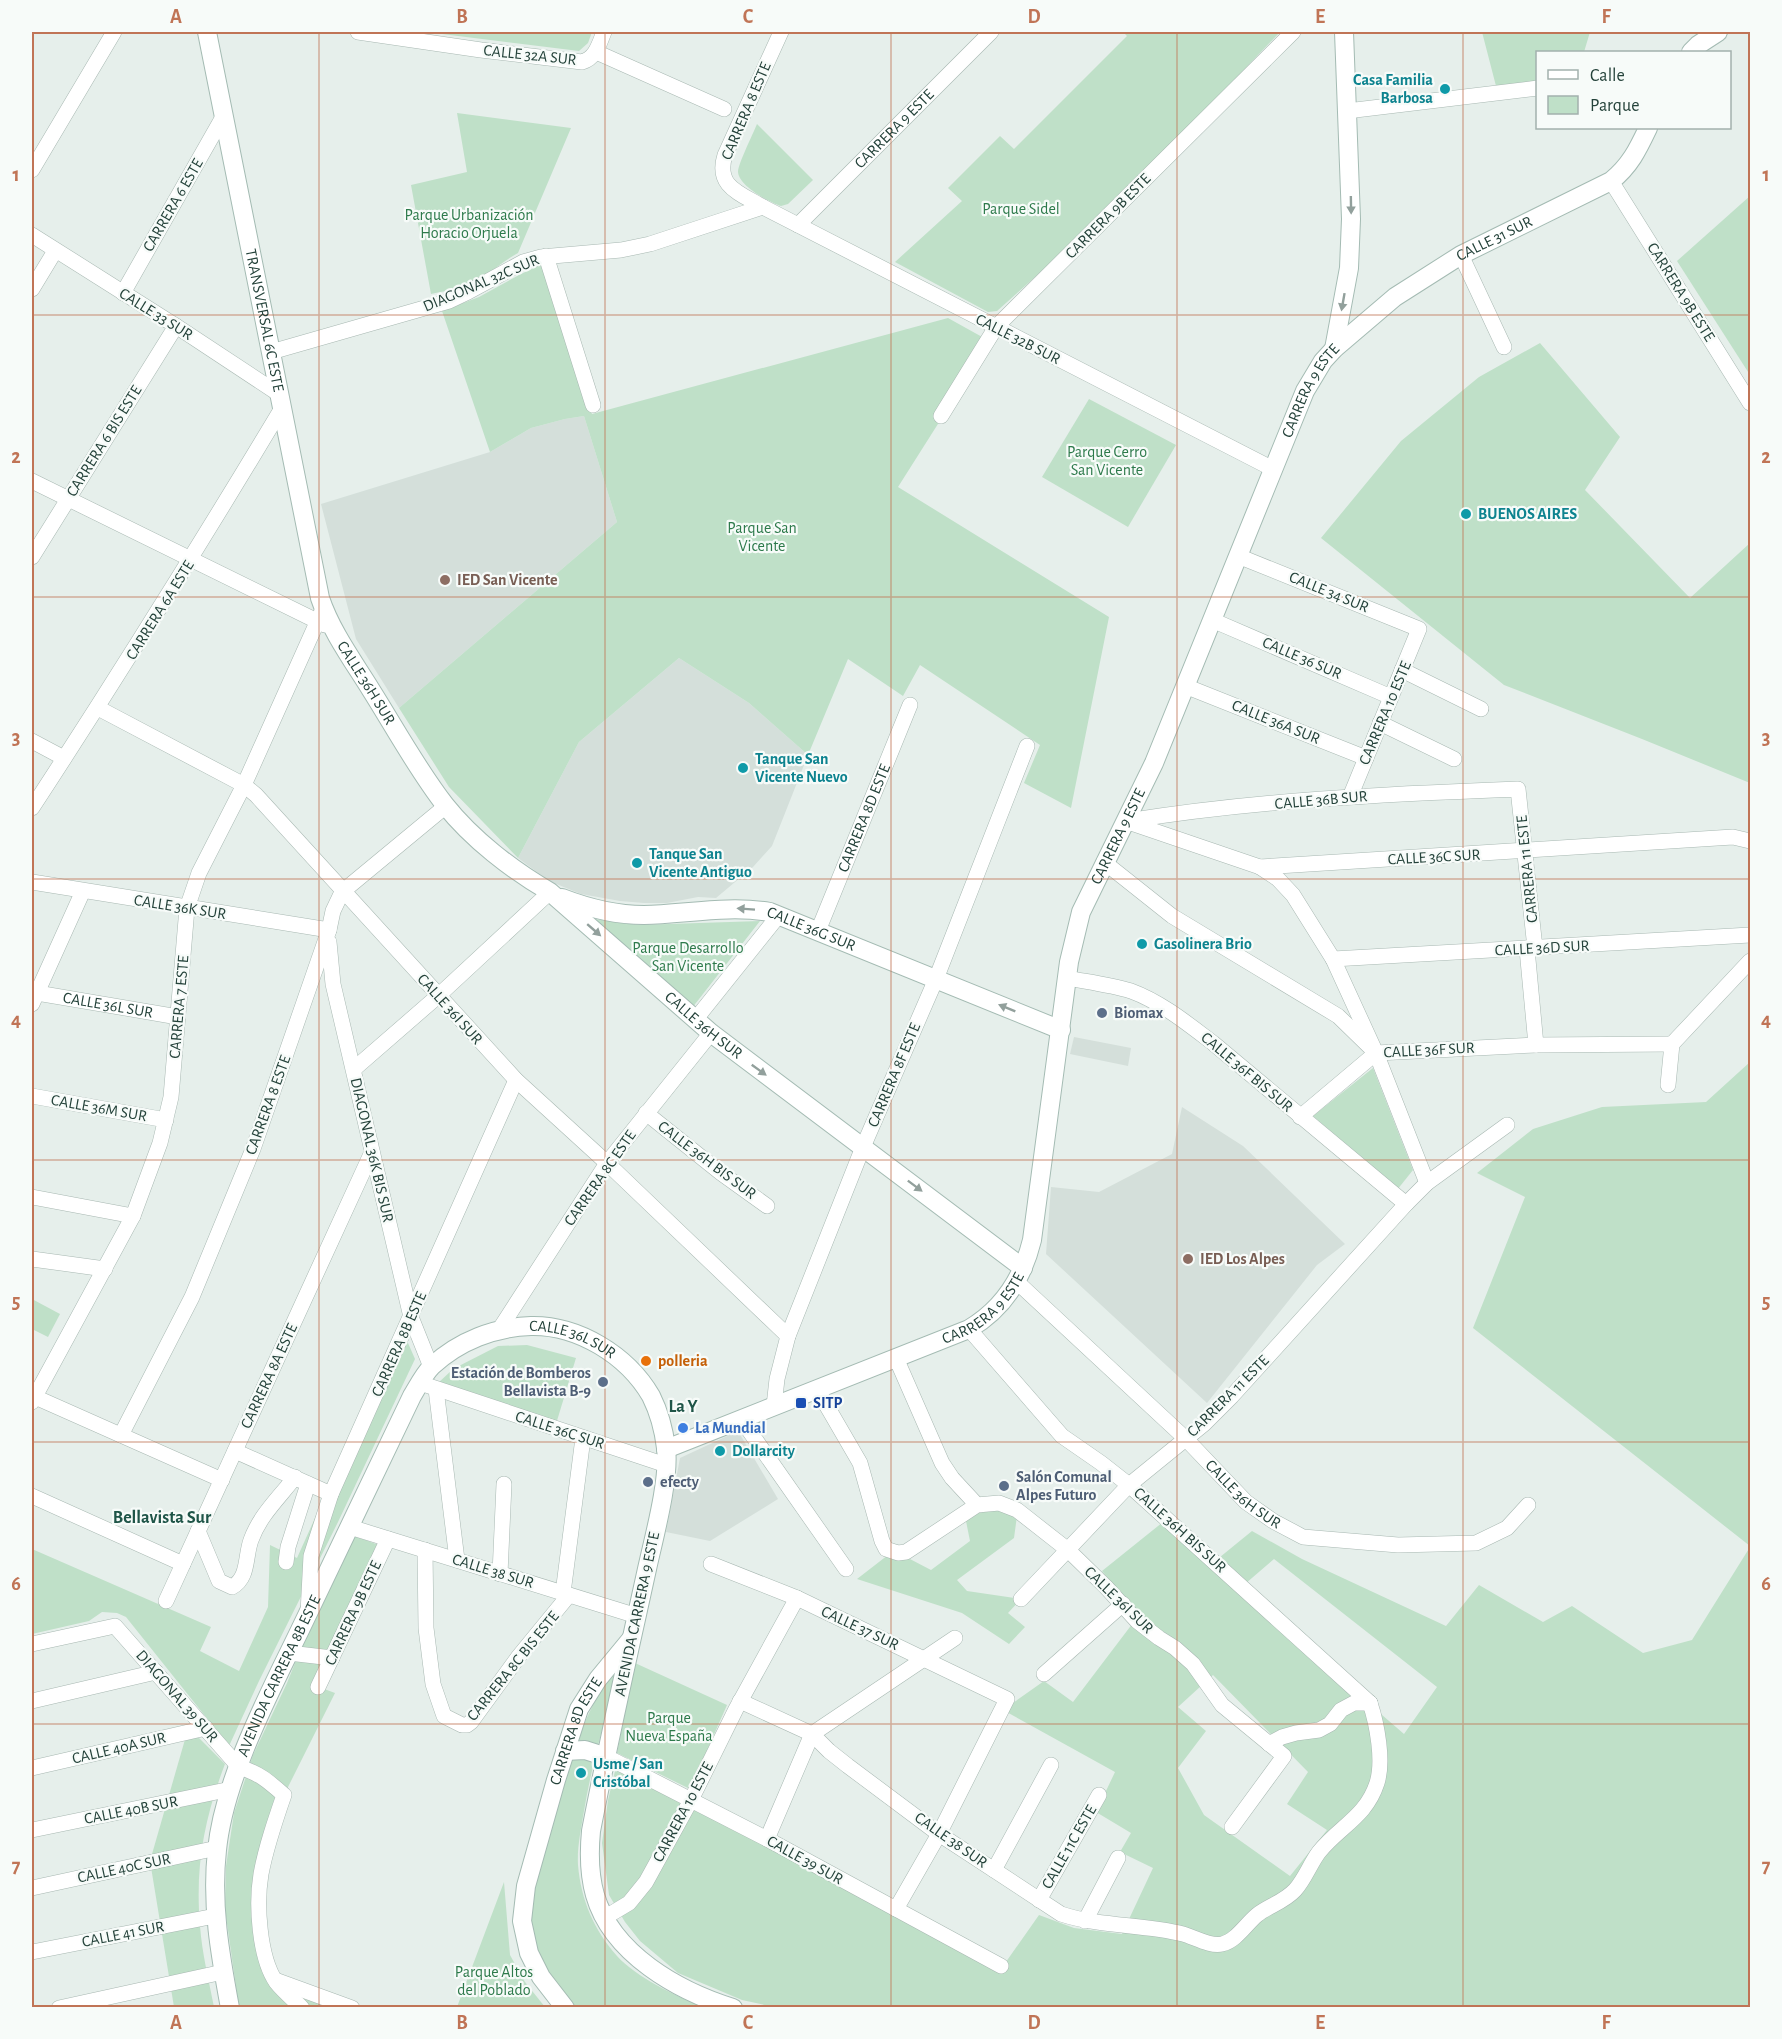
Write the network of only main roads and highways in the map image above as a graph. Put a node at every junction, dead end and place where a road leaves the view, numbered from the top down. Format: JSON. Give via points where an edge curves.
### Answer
{"nodes":[{"id":1,"x":207,"y":32,"type":"edge"},
{"id":2,"x":1344,"y":32,"type":"edge"},
{"id":3,"x":1718,"y":32,"type":"edge"},
{"id":4,"x":1692,"y":51,"type":"edge"},
{"id":5,"x":1648,"y":129,"type":"edge"},
{"id":6,"x":1334,"y":349,"type":"junction"},
{"id":7,"x":320,"y":615,"type":"joint"},
{"id":8,"x":550,"y":892,"type":"junction"},
{"id":9,"x":1061,"y":1030,"type":"junction"},
{"id":10,"x":1020,"y":1275,"type":"junction"},
{"id":11,"x":431,"y":1367,"type":"joint"},
{"id":12,"x":666,"y":1457,"type":"junction"},
{"id":13,"x":632,"y":1638,"type":"junction"},
{"id":14,"x":565,"y":1751,"type":"junction"},
{"id":15,"x":607,"y":1757,"type":"junction"},
{"id":16,"x":230,"y":2007,"type":"edge"},
{"id":17,"x":565,"y":2007,"type":"edge"},
{"id":18,"x":733,"y":2007,"type":"edge"}],
"edges":[{"from":1,"to":7,"type":"main road","name":"TRANSVERSAL 6C ESTE"},
{"from":2,"to":6,"type":"main road","name":"CARRERA 9 ESTE","one_way":true,"via":[[1352,203],[1346,289]]},
{"from":3,"to":4,"type":"main road"},
{"from":5,"to":6,"type":"main road","name":"CALLE 31 SUR","via":[[1628,165],[1611,181],[1461,255],[1395,297]]},
{"from":6,"to":9,"type":"main road","name":"CARRERA 9 ESTE","via":[[1305,390],[1154,762],[1081,912],[1072,945]]},
{"from":7,"to":8,"type":"main road","name":"CALLE 36H SUR","via":[[335,631],[446,806],[503,860]]},
{"from":9,"to":8,"type":"main road","name":"CALLE 36G SUR","one_way":true,"via":[[779,915],[741,909],[629,914],[580,904]]},
{"from":8,"to":10,"type":"main road","name":"CALLE 36H SUR","one_way":true,"via":[[695,1020],[863,1147]]},
{"from":9,"to":10,"type":"main road","name":"CARRERA 9 ESTE","via":[[1032,1239]]},
{"from":10,"to":12,"type":"main road","name":"CARRERA 9 ESTE","via":[[993,1311],[969,1329],[741,1419]]},
{"from":11,"to":12,"type":"main road","name":"CALLE 36L SUR","via":[[460,1346],[499,1330],[532,1326],[576,1333],[610,1352],[651,1397],[658,1412]]},
{"from":11,"to":16,"type":"main road","name":"AVENIDA CARRERA 8B ESTE","via":[[428,1386],[350,1527],[289,1653],[231,1789],[217,1848],[215,1916]]},
{"from":12,"to":13,"type":"main road","name":"AVENIDA CARRERA 9 ESTE"},
{"from":13,"to":14,"type":"main road","name":"CARRERA 8D ESTE","via":[[586,1697]]},
{"from":13,"to":15,"type":"main road","name":"AVENIDA CARRERA 9 ESTE"},
{"from":14,"to":15,"type":"main road","via":[[585,1750]]},
{"from":14,"to":17,"type":"main road","name":"CARRERA 8D ESTE","via":[[524,1896],[522,1922],[535,1966]]},
{"from":15,"to":18,"type":"main road","name":"AVENIDA CARRERA 9 ESTE","via":[[590,1846],[594,1893],[604,1918],[625,1945],[666,1978]]}]}
